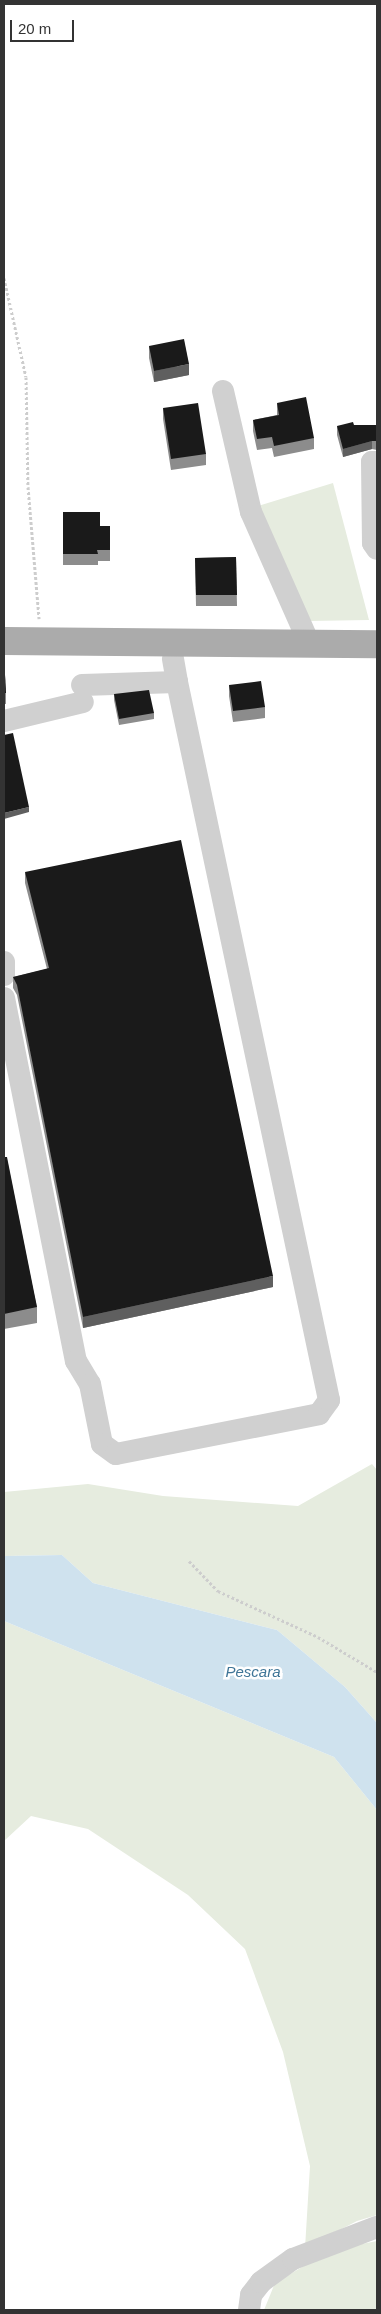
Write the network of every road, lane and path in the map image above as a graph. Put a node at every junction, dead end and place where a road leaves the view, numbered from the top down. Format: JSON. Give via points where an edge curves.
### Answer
{"nodes":[{"id":1,"x":4,"y":278,"type":"edge"},
{"id":2,"x":223,"y":392,"type":"dead end"},
{"id":3,"x":377,"y":462,"type":"edge"},
{"id":4,"x":377,"y":549,"type":"edge"},
{"id":5,"x":6,"y":641,"type":"edge"},
{"id":6,"x":40,"y":642,"type":"junction"},
{"id":7,"x":220,"y":642,"type":"junction"},
{"id":8,"x":309,"y":643,"type":"junction"},
{"id":9,"x":377,"y":644,"type":"edge"},
{"id":10,"x":81,"y":669,"type":"junction"},
{"id":11,"x":175,"y":670,"type":"junction"},
{"id":12,"x":4,"y":721,"type":"edge"},
{"id":13,"x":4,"y":962,"type":"edge"},
{"id":14,"x":4,"y":975,"type":"edge"},
{"id":15,"x":4,"y":998,"type":"edge"},
{"id":16,"x":189,"y":1561,"type":"dead end"},
{"id":17,"x":377,"y":1672,"type":"edge"},
{"id":18,"x":377,"y":2227,"type":"edge"},
{"id":19,"x":249,"y":2310,"type":"edge"}],
"edges":[{"from":1,"to":6,"type":"path","via":[[26,376],[28,487]]},
{"from":2,"to":8,"type":"lane","via":[[251,512]]},
{"from":3,"to":4,"type":"lane","via":[[372,462],[373,543]]},
{"from":5,"to":6,"type":"main road"},
{"from":5,"to":10,"type":"main road","via":[[36,659]]},
{"from":6,"to":10,"type":"main road"},
{"from":7,"to":8,"type":"main road"},
{"from":7,"to":10,"type":"main road","via":[[148,643]]},
{"from":7,"to":11,"type":"main road"},
{"from":8,"to":9,"type":"main road"},
{"from":10,"to":11,"type":"main road"},
{"from":10,"to":12,"type":"lane"},
{"from":11,"to":15,"type":"lane","via":[[330,1400],[319,1414],[116,1454],[102,1444],[90,1384],[76,1361]]},
{"from":13,"to":14,"type":"lane"},
{"from":16,"to":17,"type":"path","via":[[218,1591],[318,1637]]},
{"from":18,"to":19,"type":"lane","via":[[293,2259],[261,2282],[251,2295]]}]}
